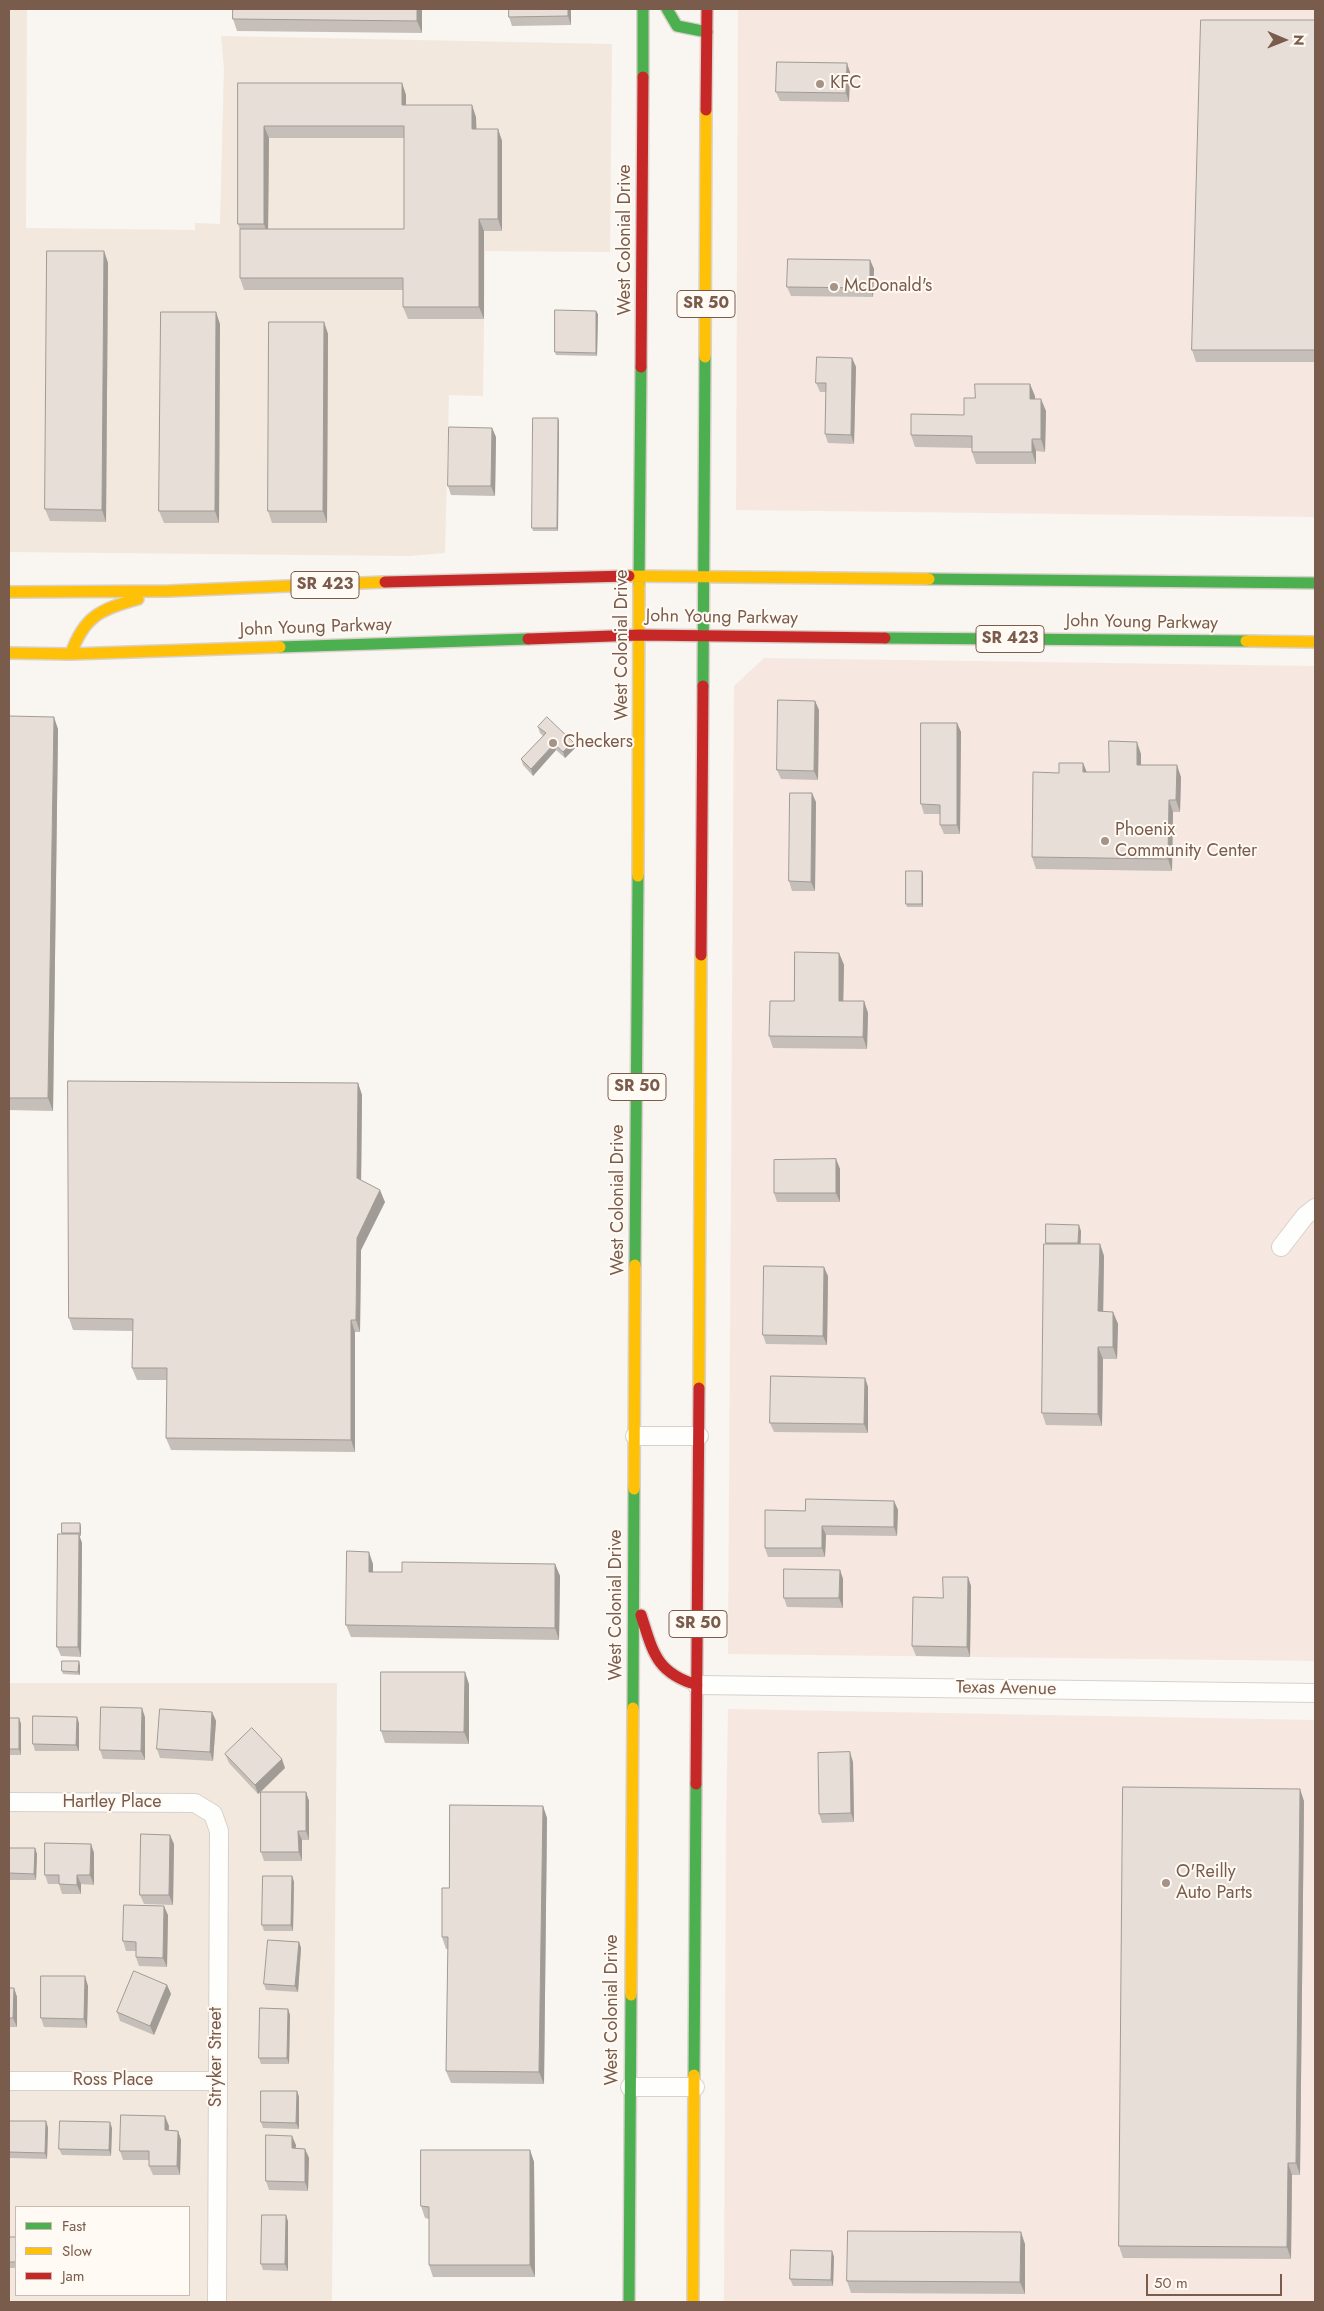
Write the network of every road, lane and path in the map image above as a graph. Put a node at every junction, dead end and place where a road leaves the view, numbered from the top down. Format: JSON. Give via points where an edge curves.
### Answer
{"nodes":[{"id":1,"x":643,"y":9,"type":"edge"},
{"id":2,"x":667,"y":9,"type":"edge"},
{"id":3,"x":707,"y":9,"type":"edge"},
{"id":4,"x":707,"y":32,"type":"junction"},
{"id":5,"x":640,"y":576,"type":"junction"},
{"id":6,"x":704,"y":576,"type":"junction"},
{"id":7,"x":1315,"y":583,"type":"edge"},
{"id":8,"x":169,"y":591,"type":"junction"},
{"id":9,"x":9,"y":592,"type":"edge"},
{"id":10,"x":640,"y":634,"type":"junction"},
{"id":11,"x":1315,"y":634,"type":"edge"},
{"id":12,"x":704,"y":635,"type":"junction"},
{"id":13,"x":1302,"y":642,"type":"junction"},
{"id":14,"x":1315,"y":642,"type":"edge"},
{"id":15,"x":9,"y":653,"type":"edge"},
{"id":16,"x":70,"y":654,"type":"junction"},
{"id":17,"x":1315,"y":1208,"type":"edge"},
{"id":18,"x":1281,"y":1247,"type":"dead end"},
{"id":19,"x":635,"y":1436,"type":"junction"},
{"id":20,"x":699,"y":1436,"type":"junction"},
{"id":21,"x":634,"y":1595,"type":"junction"},
{"id":22,"x":697,"y":1686,"type":"junction"},
{"id":23,"x":1315,"y":1693,"type":"edge"},
{"id":24,"x":9,"y":1802,"type":"edge"},
{"id":25,"x":213,"y":1814,"type":"joint"},
{"id":26,"x":216,"y":2080,"type":"junction"},
{"id":27,"x":9,"y":2081,"type":"edge"},
{"id":28,"x":630,"y":2087,"type":"junction"},
{"id":29,"x":695,"y":2087,"type":"junction"},
{"id":30,"x":217,"y":2302,"type":"edge"},
{"id":31,"x":629,"y":2302,"type":"edge"},
{"id":32,"x":693,"y":2302,"type":"edge"}],
"edges":[{"from":1,"to":5,"type":"main road","name":"West Colonial Drive","number":"SR 50"},
{"from":2,"to":4,"type":"main road","via":[[677,26]]},
{"from":3,"to":4,"type":"main road","number":"SR 50"},
{"from":4,"to":6,"type":"main road","number":"SR 50"},
{"from":5,"to":6,"type":"main road","number":"SR 423"},
{"from":5,"to":8,"type":"main road","number":"SR 423","via":[[482,578]]},
{"from":5,"to":10,"type":"main road","name":"West Colonial Drive","number":"SR 50"},
{"from":6,"to":7,"type":"main road","number":"SR 423"},
{"from":6,"to":12,"type":"main road","number":"SR 50"},
{"from":8,"to":9,"type":"main road","number":"SR 423"},
{"from":8,"to":16,"type":"main road","via":[[112,606],[90,618],[77,634]]},
{"from":10,"to":12,"type":"main road","name":"John Young Parkway","number":"SR 423"},
{"from":10,"to":16,"type":"main road","name":"John Young Parkway","number":"SR 423"},
{"from":10,"to":19,"type":"main road","name":"West Colonial Drive","number":"SR 50"},
{"from":11,"to":13,"type":"main road"},
{"from":12,"to":13,"type":"main road","name":"John Young Parkway","number":"SR 423"},
{"from":12,"to":20,"type":"main road","number":"SR 50"},
{"from":13,"to":14,"type":"main road","name":"John Young Parkway","number":"SR 423"},
{"from":15,"to":16,"type":"main road","name":"John Young Parkway","number":"SR 423"},
{"from":17,"to":18,"type":"street","via":[[1304,1216]]},
{"from":19,"to":20,"type":"street"},
{"from":19,"to":21,"type":"main road","name":"West Colonial Drive","number":"SR 50"},
{"from":20,"to":22,"type":"main road","number":"SR 50"},
{"from":21,"to":22,"type":"main road","via":[[654,1656],[666,1673],[677,1681]]},
{"from":21,"to":28,"type":"main road","name":"West Colonial Drive","number":"SR 50"},
{"from":22,"to":23,"type":"street","name":"Texas Avenue"},
{"from":22,"to":29,"type":"main road","number":"SR 50"},
{"from":24,"to":25,"type":"street","name":"Hartley Place","via":[[195,1803]]},
{"from":25,"to":26,"type":"street","name":"Stryker Street","via":[[219,1831]]},
{"from":26,"to":27,"type":"street","name":"Ross Place"},
{"from":26,"to":30,"type":"street","name":"Stryker Street"},
{"from":28,"to":29,"type":"street"},
{"from":28,"to":31,"type":"main road","name":"West Colonial Drive","number":"SR 50"},
{"from":29,"to":32,"type":"main road","number":"SR 50"}]}
